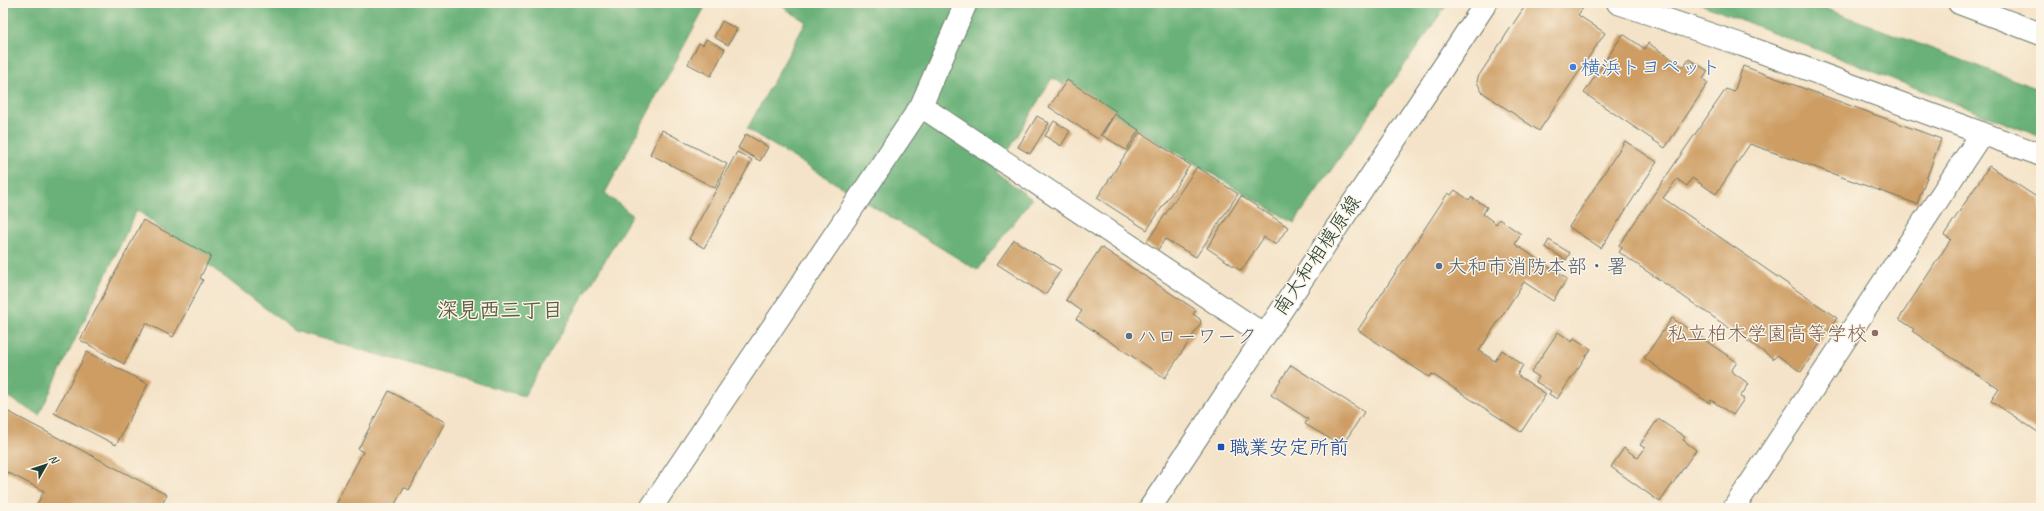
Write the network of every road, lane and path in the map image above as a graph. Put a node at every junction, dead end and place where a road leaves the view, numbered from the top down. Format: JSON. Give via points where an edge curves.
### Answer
{"nodes":[{"id":1,"x":966,"y":3,"type":"edge"},
{"id":2,"x":1486,"y":3,"type":"edge"},
{"id":3,"x":1618,"y":3,"type":"edge"},
{"id":4,"x":1959,"y":3,"type":"edge"},
{"id":5,"x":2041,"y":34,"type":"edge"},
{"id":6,"x":920,"y":106,"type":"junction"},
{"id":7,"x":1982,"y":133,"type":"junction"},
{"id":8,"x":2041,"y":155,"type":"edge"},
{"id":9,"x":1264,"y":335,"type":"junction"},
{"id":10,"x":651,"y":508,"type":"edge"},
{"id":11,"x":1150,"y":508,"type":"edge"},
{"id":12,"x":1734,"y":508,"type":"edge"}],
"edges":[{"from":1,"to":6,"type":"main road"},
{"from":2,"to":9,"type":"main road","name":"南大和相模原線"},
{"from":3,"to":7,"type":"main road","via":[[1742,45]]},
{"from":4,"to":5,"type":"main road"},
{"from":6,"to":9,"type":"main road"},
{"from":6,"to":10,"type":"main road"},
{"from":7,"to":8,"type":"main road"},
{"from":7,"to":12,"type":"main road"},
{"from":9,"to":11,"type":"main road","name":"南大和相模原線"}]}
